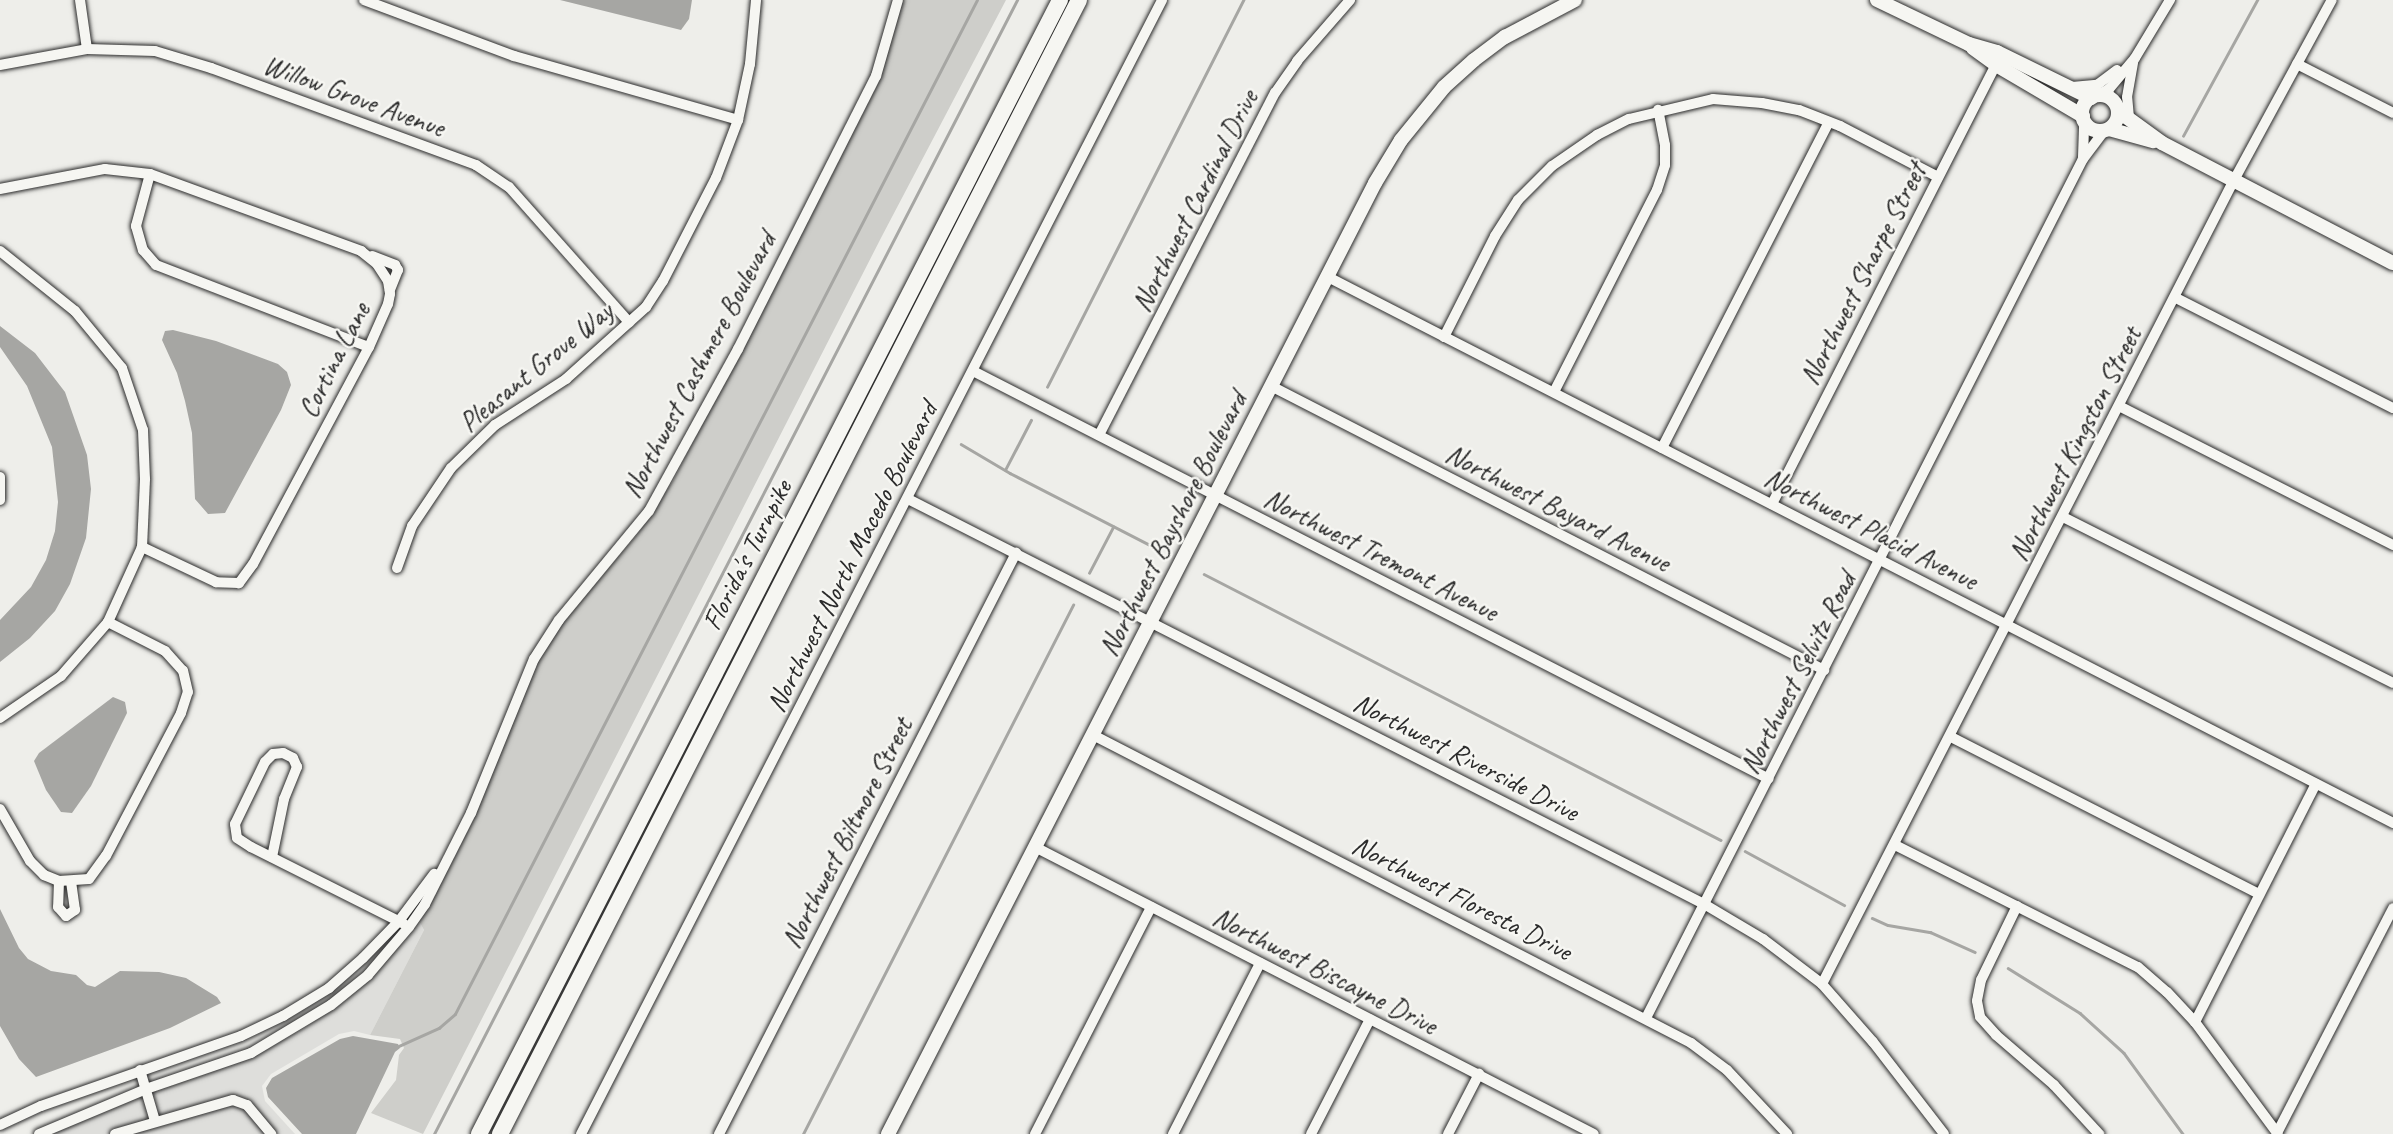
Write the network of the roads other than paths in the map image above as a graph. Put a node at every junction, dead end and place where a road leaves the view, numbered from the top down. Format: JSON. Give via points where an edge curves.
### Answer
{"nodes":[{"id":1,"x":80,"y":0,"type":"edge"},
{"id":2,"x":364,"y":0,"type":"edge"},
{"id":3,"x":756,"y":0,"type":"edge"},
{"id":4,"x":898,"y":0,"type":"edge"},
{"id":5,"x":1060,"y":0,"type":"edge"},
{"id":6,"x":1079,"y":0,"type":"edge"},
{"id":7,"x":1162,"y":0,"type":"edge"},
{"id":8,"x":1350,"y":0,"type":"edge"},
{"id":9,"x":1575,"y":0,"type":"edge"},
{"id":10,"x":1877,"y":0,"type":"edge"},
{"id":11,"x":2332,"y":0,"type":"edge"},
{"id":12,"x":2168,"y":1,"type":"edge"},
{"id":13,"x":1969,"y":44,"type":"junction"},
{"id":14,"x":88,"y":49,"type":"junction"},
{"id":15,"x":2133,"y":61,"type":"junction"},
{"id":16,"x":2297,"y":64,"type":"junction"},
{"id":17,"x":0,"y":65,"type":"edge"},
{"id":18,"x":1996,"y":65,"type":"junction"},
{"id":19,"x":2070,"y":87,"type":"junction"},
{"id":20,"x":2095,"y":96,"type":"junction"},
{"id":21,"x":1658,"y":110,"type":"junction"},
{"id":22,"x":2122,"y":112,"type":"junction"},
{"id":23,"x":2393,"y":113,"type":"edge"},
{"id":24,"x":2083,"y":118,"type":"junction"},
{"id":25,"x":738,"y":120,"type":"junction"},
{"id":26,"x":1829,"y":122,"type":"junction"},
{"id":27,"x":2107,"y":130,"type":"junction"},
{"id":28,"x":2162,"y":144,"type":"junction"},
{"id":29,"x":2083,"y":159,"type":"junction"},
{"id":30,"x":150,"y":174,"type":"junction"},
{"id":31,"x":1938,"y":177,"type":"junction"},
{"id":32,"x":2233,"y":182,"type":"junction"},
{"id":33,"x":0,"y":189,"type":"edge"},
{"id":34,"x":0,"y":251,"type":"edge"},
{"id":35,"x":2393,"y":263,"type":"edge"},
{"id":36,"x":1328,"y":277,"type":"junction"},
{"id":37,"x":2176,"y":298,"type":"junction"},
{"id":38,"x":629,"y":322,"type":"junction"},
{"id":39,"x":1444,"y":337,"type":"junction"},
{"id":40,"x":369,"y":346,"type":"junction"},
{"id":41,"x":973,"y":371,"type":"junction"},
{"id":42,"x":1271,"y":386,"type":"junction"},
{"id":43,"x":1554,"y":392,"type":"junction"},
{"id":44,"x":2119,"y":406,"type":"junction"},
{"id":45,"x":2393,"y":408,"type":"edge"},
{"id":46,"x":1099,"y":435,"type":"junction"},
{"id":47,"x":1662,"y":448,"type":"junction"},
{"id":48,"x":0,"y":477,"type":"edge"},
{"id":49,"x":1216,"y":496,"type":"junction"},
{"id":50,"x":908,"y":499,"type":"junction"},
{"id":51,"x":0,"y":500,"type":"edge"},
{"id":52,"x":1772,"y":504,"type":"junction"},
{"id":53,"x":2063,"y":517,"type":"junction"},
{"id":54,"x":2393,"y":545,"type":"edge"},
{"id":55,"x":142,"y":547,"type":"junction"},
{"id":56,"x":1016,"y":553,"type":"junction"},
{"id":57,"x":1881,"y":560,"type":"junction"},
{"id":58,"x":397,"y":568,"type":"dead end"},
{"id":59,"x":108,"y":622,"type":"junction"},
{"id":60,"x":1150,"y":622,"type":"junction"},
{"id":61,"x":2008,"y":625,"type":"junction"},
{"id":62,"x":1824,"y":670,"type":"junction"},
{"id":63,"x":2393,"y":683,"type":"edge"},
{"id":64,"x":0,"y":718,"type":"edge"},
{"id":65,"x":1093,"y":736,"type":"junction"},
{"id":66,"x":1951,"y":737,"type":"junction"},
{"id":67,"x":1769,"y":779,"type":"junction"},
{"id":68,"x":2316,"y":784,"type":"junction"},
{"id":69,"x":0,"y":809,"type":"edge"},
{"id":70,"x":2393,"y":822,"type":"edge"},
{"id":71,"x":1895,"y":845,"type":"junction"},
{"id":72,"x":454,"y":846,"type":"junction"},
{"id":73,"x":1035,"y":847,"type":"junction"},
{"id":74,"x":272,"y":857,"type":"junction"},
{"id":75,"x":2259,"y":894,"type":"junction"},
{"id":76,"x":1704,"y":904,"type":"junction"},
{"id":77,"x":2017,"y":906,"type":"junction"},
{"id":78,"x":1151,"y":907,"type":"junction"},
{"id":79,"x":2393,"y":908,"type":"edge"},
{"id":80,"x":399,"y":921,"type":"junction"},
{"id":81,"x":409,"y":928,"type":"junction"},
{"id":82,"x":1260,"y":963,"type":"junction"},
{"id":83,"x":1822,"y":984,"type":"junction"},
{"id":84,"x":1646,"y":1018,"type":"junction"},
{"id":85,"x":1370,"y":1019,"type":"junction"},
{"id":86,"x":2195,"y":1022,"type":"junction"},
{"id":87,"x":140,"y":1070,"type":"junction"},
{"id":88,"x":1479,"y":1074,"type":"junction"},
{"id":89,"x":146,"y":1090,"type":"junction"},
{"id":90,"x":155,"y":1121,"type":"junction"},
{"id":91,"x":0,"y":1125,"type":"edge"},
{"id":92,"x":118,"y":1133,"type":"edge"},
{"id":93,"x":1590,"y":1133,"type":"edge"},
{"id":94,"x":2277,"y":1133,"type":"edge"},
{"id":95,"x":39,"y":1134,"type":"edge"},
{"id":96,"x":271,"y":1134,"type":"edge"},
{"id":97,"x":480,"y":1134,"type":"edge"},
{"id":98,"x":500,"y":1134,"type":"edge"},
{"id":99,"x":581,"y":1134,"type":"edge"},
{"id":100,"x":719,"y":1134,"type":"edge"},
{"id":101,"x":888,"y":1134,"type":"edge"},
{"id":102,"x":1035,"y":1134,"type":"edge"},
{"id":103,"x":1173,"y":1134,"type":"edge"},
{"id":104,"x":1311,"y":1134,"type":"edge"},
{"id":105,"x":1448,"y":1134,"type":"edge"},
{"id":106,"x":1787,"y":1134,"type":"edge"},
{"id":107,"x":1944,"y":1134,"type":"edge"},
{"id":108,"x":2099,"y":1134,"type":"edge"}],
"edges":[{"from":1,"to":14,"type":"street"},
{"from":2,"to":25,"type":"street","via":[[514,56]]},
{"from":3,"to":25,"type":"street","name":"Pleasant Grove Way","via":[[750,64]]},
{"from":4,"to":72,"type":"street","name":"Northwest Cashmere Boulevard","via":[[876,76],[738,349],[649,511],[559,620],[534,659]]},
{"from":5,"to":97,"type":"highway","name":"Florida's Turnpike"},
{"from":6,"to":98,"type":"highway","name":"Florida's Turnpike"},
{"from":7,"to":41,"type":"street","name":"Northwest North Macedo Boulevard"},
{"from":8,"to":46,"type":"street","name":"Northwest Cardinal Drive","via":[[1275,93]]},
{"from":9,"to":36,"type":"main road","name":"Northwest Bayshore Boulevard","via":[[1495,45],[1417,117],[1375,183]]},
{"from":10,"to":13,"type":"main road"},
{"from":11,"to":16,"type":"street","name":"Northwest Kingston Street"},
{"from":12,"to":15,"type":"street"},
{"from":13,"to":18,"type":"main road"},
{"from":13,"to":19,"type":"main road","via":[[1997,52]]},
{"from":14,"to":17,"type":"street","name":"Willow Grove Avenue"},
{"from":14,"to":38,"type":"street","name":"Willow Grove Avenue","via":[[155,51],[476,165],[509,187]]},
{"from":15,"to":19,"type":"street","via":[[2097,85]]},
{"from":15,"to":20,"type":"street","via":[[2109,89]]},
{"from":15,"to":22,"type":"street"},
{"from":16,"to":23,"type":"street"},
{"from":16,"to":32,"type":"street","name":"Northwest Kingston Street"},
{"from":18,"to":24,"type":"main road"},
{"from":18,"to":31,"type":"street","name":"Northwest Sharpe Street"},
{"from":19,"to":20,"type":"main road"},
{"from":20,"to":22,"type":"main road","via":[[2108,96]]},
{"from":20,"to":24,"type":"main road","via":[[2083,106]]},
{"from":21,"to":26,"type":"street","via":[[1713,99],[1799,110]]},
{"from":21,"to":39,"type":"street","via":[[1597,135],[1552,166],[1518,200]]},
{"from":21,"to":43,"type":"street","via":[[1665,166],[1657,190]]},
{"from":22,"to":27,"type":"main road"},
{"from":22,"to":28,"type":"main road"},
{"from":24,"to":27,"type":"main road","via":[[2091,128]]},
{"from":24,"to":29,"type":"street","name":"Northwest Selvitz Road"},
{"from":25,"to":38,"type":"street","name":"Pleasant Grove Way","via":[[716,178],[663,281],[646,307]]},
{"from":26,"to":31,"type":"street"},
{"from":26,"to":47,"type":"street"},
{"from":27,"to":28,"type":"main road"},
{"from":27,"to":29,"type":"street","name":"Northwest Selvitz Road"},
{"from":28,"to":32,"type":"main road"},
{"from":29,"to":57,"type":"street","name":"Northwest Selvitz Road"},
{"from":30,"to":33,"type":"street","name":"Cortina Lane","via":[[105,169]]},
{"from":30,"to":40,"type":"street","via":[[136,226],[143,250],[156,265]]},
{"from":30,"to":40,"type":"street","name":"Cortina Lane","via":[[366,254],[384,273],[390,290]]},
{"from":31,"to":52,"type":"street","name":"Northwest Sharpe Street"},
{"from":32,"to":35,"type":"main road"},
{"from":32,"to":37,"type":"street","name":"Northwest Kingston Street"},
{"from":34,"to":55,"type":"street","via":[[75,311],[122,368],[143,430]]},
{"from":36,"to":39,"type":"street","name":"Northwest Placid Avenue"},
{"from":36,"to":42,"type":"main road","name":"Northwest Bayshore Boulevard"},
{"from":37,"to":44,"type":"street","name":"Northwest Kingston Street"},
{"from":37,"to":45,"type":"street"},
{"from":38,"to":58,"type":"street","name":"Pleasant Grove Way","via":[[566,379],[495,425],[471,447],[412,526]]},
{"from":39,"to":43,"type":"street","name":"Northwest Placid Avenue"},
{"from":40,"to":55,"type":"street","name":"Cortina Lane","via":[[239,583],[216,582]]},
{"from":41,"to":46,"type":"street","name":"Northwest Tremont Avenue"},
{"from":41,"to":50,"type":"street","name":"Northwest North Macedo Boulevard"},
{"from":42,"to":49,"type":"main road","name":"Northwest Bayshore Boulevard"},
{"from":42,"to":62,"type":"street","name":"Northwest Bayard Avenue"},
{"from":43,"to":47,"type":"street","name":"Northwest Placid Avenue"},
{"from":44,"to":53,"type":"street","name":"Northwest Kingston Street"},
{"from":44,"to":54,"type":"street"},
{"from":46,"to":49,"type":"street","name":"Northwest Tremont Avenue"},
{"from":47,"to":52,"type":"street","name":"Northwest Placid Avenue"},
{"from":48,"to":51,"type":"street"},
{"from":49,"to":60,"type":"main road","name":"Northwest Bayshore Boulevard"},
{"from":49,"to":67,"type":"street","name":"Northwest Tremont Avenue"},
{"from":50,"to":56,"type":"street","name":"Northwest Riverside Drive"},
{"from":50,"to":99,"type":"street","name":"Northwest North Macedo Boulevard"},
{"from":52,"to":57,"type":"street","name":"Northwest Placid Avenue"},
{"from":53,"to":61,"type":"street","name":"Northwest Kingston Street"},
{"from":53,"to":63,"type":"street"},
{"from":55,"to":59,"type":"street"},
{"from":56,"to":60,"type":"street","name":"Northwest Riverside Drive"},
{"from":56,"to":100,"type":"street","name":"Northwest Biltmore Street"},
{"from":57,"to":61,"type":"street","name":"Northwest Placid Avenue"},
{"from":57,"to":62,"type":"street","name":"Northwest Selvitz Road"},
{"from":59,"to":64,"type":"street","via":[[61,676]]},
{"from":59,"to":69,"type":"street","via":[[165,651],[183,671],[188,692],[106,856],[89,879],[65,881],[44,875],[30,861]]},
{"from":60,"to":65,"type":"main road","name":"Northwest Bayshore Boulevard"},
{"from":60,"to":76,"type":"street","name":"Northwest Riverside Drive"},
{"from":61,"to":66,"type":"street","name":"Northwest Kingston Street"},
{"from":61,"to":68,"type":"street","name":"Northwest Placid Avenue"},
{"from":62,"to":67,"type":"street","name":"Northwest Selvitz Road"},
{"from":65,"to":73,"type":"main road","name":"Northwest Bayshore Boulevard"},
{"from":65,"to":84,"type":"street","name":"Northwest Floresta Drive"},
{"from":66,"to":71,"type":"street","name":"Northwest Kingston Street"},
{"from":66,"to":75,"type":"street"},
{"from":67,"to":76,"type":"street","name":"Northwest Selvitz Road"},
{"from":68,"to":70,"type":"street","name":"Northwest Placid Avenue"},
{"from":68,"to":75,"type":"street"},
{"from":71,"to":77,"type":"street"},
{"from":71,"to":83,"type":"street","name":"Northwest Kingston Street"},
{"from":72,"to":80,"type":"street","name":"Northwest Cashmere Boulevard"},
{"from":72,"to":81,"type":"street","name":"Northwest Cashmere Boulevard"},
{"from":73,"to":78,"type":"street","name":"Northwest Biscayne Drive"},
{"from":73,"to":101,"type":"main road","name":"Northwest Bayshore Boulevard"},
{"from":74,"to":74,"type":"street","via":[[284,799],[298,767],[284,753],[273,754],[265,762],[234,828],[243,842]]},
{"from":74,"to":80,"type":"street"},
{"from":75,"to":86,"type":"street"},
{"from":76,"to":83,"type":"street","name":"Northwest Riverside Drive","via":[[1763,939]]},
{"from":76,"to":84,"type":"street","name":"Northwest Selvitz Road"},
{"from":77,"to":86,"type":"street","via":[[2138,967]]},
{"from":77,"to":108,"type":"street","via":[[1981,980],[1980,1017]]},
{"from":78,"to":82,"type":"street","name":"Northwest Biscayne Drive"},
{"from":78,"to":102,"type":"street"},
{"from":79,"to":94,"type":"street"},
{"from":80,"to":81,"type":"street"},
{"from":80,"to":87,"type":"street","name":"Northwest Cashmere Boulevard","via":[[329,988],[283,1016],[241,1036]]},
{"from":81,"to":89,"type":"street","name":"Northwest Cashmere Boulevard","via":[[368,975],[301,1025],[251,1053]]},
{"from":82,"to":85,"type":"street","name":"Northwest Biscayne Drive"},
{"from":82,"to":103,"type":"street"},
{"from":83,"to":107,"type":"street","name":"Northwest Riverside Drive"},
{"from":84,"to":106,"type":"street","name":"Northwest Floresta Drive","via":[[1727,1070]]},
{"from":85,"to":88,"type":"street","name":"Northwest Biscayne Drive"},
{"from":85,"to":104,"type":"street"},
{"from":86,"to":94,"type":"street"},
{"from":87,"to":89,"type":"street"},
{"from":87,"to":91,"type":"street","name":"Northwest Cashmere Boulevard"},
{"from":88,"to":93,"type":"street","name":"Northwest Biscayne Drive"},
{"from":88,"to":105,"type":"street"},
{"from":89,"to":90,"type":"street"},
{"from":89,"to":95,"type":"street","name":"Northwest Cashmere Boulevard"},
{"from":90,"to":92,"type":"street"},
{"from":90,"to":96,"type":"street","via":[[233,1100],[247,1105]]}]}
